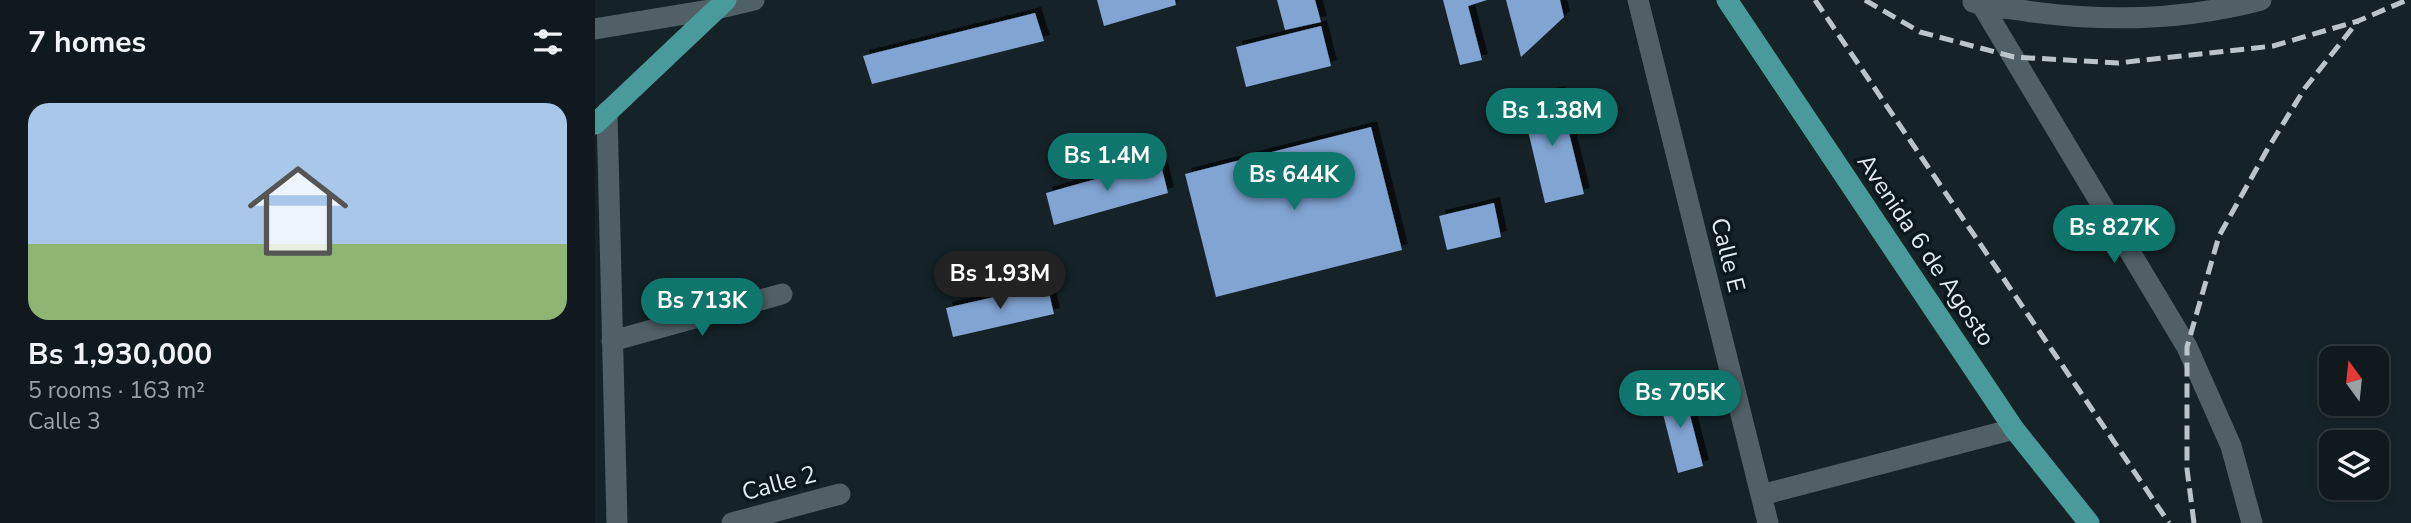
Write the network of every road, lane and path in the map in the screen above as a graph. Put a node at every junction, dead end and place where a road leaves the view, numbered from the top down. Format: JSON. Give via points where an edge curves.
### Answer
{"nodes":[{"id":1,"x":754,"y":0,"type":"edge"},
{"id":2,"x":1638,"y":0,"type":"edge"},
{"id":3,"x":1727,"y":0,"type":"edge"},
{"id":4,"x":2261,"y":0,"type":"edge"},
{"id":5,"x":1976,"y":2,"type":"edge"},
{"id":6,"x":721,"y":5,"type":"edge"},
{"id":7,"x":2138,"y":9,"type":"edge"},
{"id":8,"x":595,"y":29,"type":"edge"},
{"id":9,"x":601,"y":118,"type":"edge"},
{"id":10,"x":782,"y":295,"type":"dead end"},
{"id":11,"x":612,"y":341,"type":"junction"},
{"id":12,"x":2014,"y":429,"type":"junction"},
{"id":13,"x":840,"y":494,"type":"dead end"},
{"id":14,"x":1761,"y":495,"type":"junction"},
{"id":15,"x":617,"y":523,"type":"edge"},
{"id":16,"x":732,"y":523,"type":"edge"},
{"id":17,"x":1767,"y":523,"type":"edge"},
{"id":18,"x":2089,"y":523,"type":"edge"},
{"id":19,"x":2252,"y":523,"type":"edge"}],
"edges":[{"from":1,"to":6,"type":"street"},
{"from":2,"to":14,"type":"street","name":"Calle E"},
{"from":3,"to":12,"type":"main road","name":"Avenida 6 de Agosto"},
{"from":4,"to":7,"type":"street","via":[[2223,10]]},
{"from":5,"to":7,"type":"street","via":[[2073,18]]},
{"from":5,"to":19,"type":"street","via":[[2187,347],[2231,446]]},
{"from":6,"to":8,"type":"street"},
{"from":6,"to":9,"type":"main road"},
{"from":9,"to":11,"type":"street"},
{"from":10,"to":11,"type":"street"},
{"from":11,"to":15,"type":"street"},
{"from":12,"to":14,"type":"street"},
{"from":12,"to":18,"type":"main road","name":"Avenida 6 de Agosto"},
{"from":13,"to":16,"type":"street","name":"Calle 2"},
{"from":14,"to":17,"type":"street","name":"Calle E"}]}
